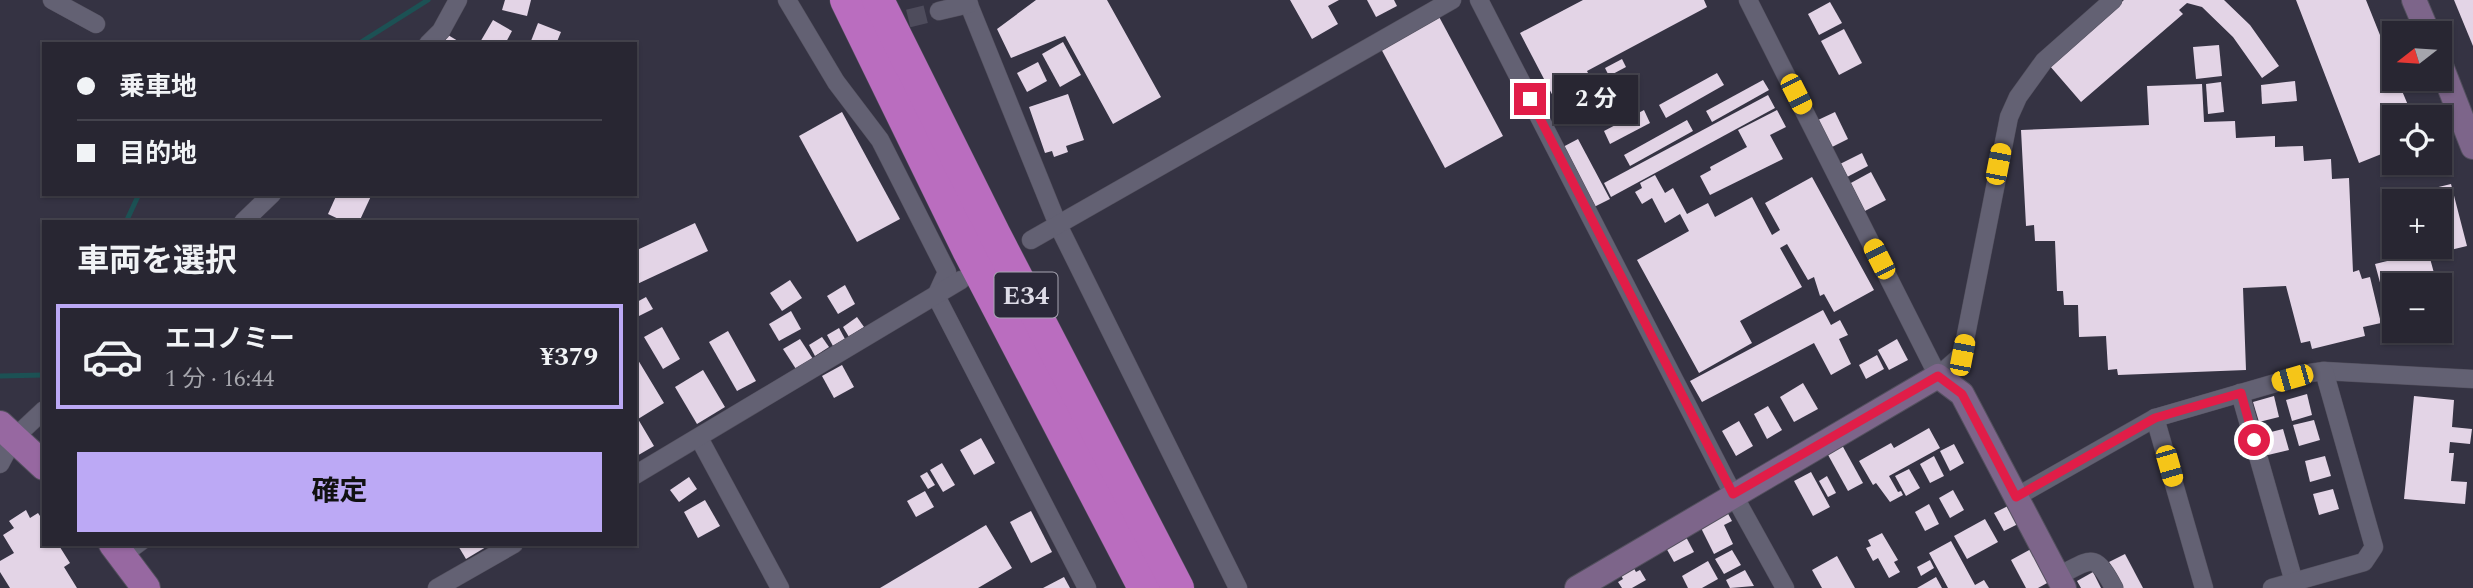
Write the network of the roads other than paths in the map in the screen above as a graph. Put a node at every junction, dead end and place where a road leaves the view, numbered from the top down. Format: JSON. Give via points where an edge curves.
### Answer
{"nodes":[{"id":1,"x":52,"y":0,"type":"edge"},
{"id":2,"x":458,"y":0,"type":"edge"},
{"id":3,"x":786,"y":0,"type":"edge"},
{"id":4,"x":846,"y":0,"type":"edge"},
{"id":5,"x":878,"y":0,"type":"edge"},
{"id":6,"x":1451,"y":0,"type":"edge"},
{"id":7,"x":1479,"y":0,"type":"edge"},
{"id":8,"x":1748,"y":0,"type":"edge"},
{"id":9,"x":2113,"y":0,"type":"edge"},
{"id":10,"x":2414,"y":0,"type":"edge"},
{"id":11,"x":968,"y":2,"type":"edge"},
{"id":12,"x":939,"y":11,"type":"tunnel mouth"},
{"id":13,"x":2423,"y":21,"type":"edge"},
{"id":14,"x":96,"y":24,"type":"dead end"},
{"id":15,"x":430,"y":42,"type":"edge"},
{"id":16,"x":2451,"y":91,"type":"edge"},
{"id":17,"x":2473,"y":147,"type":"edge"},
{"id":18,"x":270,"y":196,"type":"edge"},
{"id":19,"x":245,"y":220,"type":"edge"},
{"id":20,"x":1058,"y":225,"type":"junction"},
{"id":21,"x":1031,"y":240,"type":"dead end"},
{"id":22,"x":961,"y":280,"type":"dead end"},
{"id":23,"x":936,"y":296,"type":"junction"},
{"id":24,"x":2324,"y":371,"type":"junction"},
{"id":25,"x":1938,"y":376,"type":"junction"},
{"id":26,"x":2473,"y":379,"type":"edge"},
{"id":27,"x":2241,"y":393,"type":"junction"},
{"id":28,"x":42,"y":412,"type":"edge"},
{"id":29,"x":2155,"y":418,"type":"junction"},
{"id":30,"x":7,"y":432,"type":"edge"},
{"id":31,"x":698,"y":438,"type":"junction"},
{"id":32,"x":0,"y":464,"type":"edge"},
{"id":33,"x":42,"y":464,"type":"edge"},
{"id":34,"x":637,"y":474,"type":"edge"},
{"id":35,"x":1733,"y":494,"type":"junction"},
{"id":36,"x":2016,"y":497,"type":"junction"},
{"id":37,"x":511,"y":546,"type":"edge"},
{"id":38,"x":128,"y":549,"type":"edge"},
{"id":39,"x":2061,"y":582,"type":"edge"},
{"id":40,"x":2294,"y":582,"type":"junction"},
{"id":41,"x":146,"y":588,"type":"edge"},
{"id":42,"x":438,"y":588,"type":"edge"},
{"id":43,"x":780,"y":588,"type":"edge"},
{"id":44,"x":1087,"y":588,"type":"edge"},
{"id":45,"x":1144,"y":588,"type":"edge"},
{"id":46,"x":1178,"y":588,"type":"edge"},
{"id":47,"x":1238,"y":588,"type":"edge"},
{"id":48,"x":1577,"y":588,"type":"edge"},
{"id":49,"x":1785,"y":588,"type":"edge"},
{"id":50,"x":2114,"y":588,"type":"edge"},
{"id":51,"x":2204,"y":588,"type":"edge"},
{"id":52,"x":2272,"y":588,"type":"edge"}],
"edges":[{"from":1,"to":14,"type":"street"},
{"from":2,"to":15,"type":"street"},
{"from":3,"to":23,"type":"street","via":[[886,152],[947,272]]},
{"from":4,"to":45,"type":"highway","number":"E34","via":[[968,250]]},
{"from":5,"to":46,"type":"highway","number":"E34"},
{"from":6,"to":20,"type":"street"},
{"from":7,"to":35,"type":"street"},
{"from":8,"to":25,"type":"street"},
{"from":9,"to":25,"type":"street","via":[[2044,61],[2018,97],[2003,137],[1962,355]]},
{"from":10,"to":13,"type":"street"},
{"from":11,"to":12,"type":"street"},
{"from":11,"to":20,"type":"street"},
{"from":16,"to":17,"type":"street"},
{"from":18,"to":19,"type":"street"},
{"from":20,"to":21,"type":"street"},
{"from":20,"to":47,"type":"street"},
{"from":22,"to":23,"type":"street"},
{"from":23,"to":31,"type":"street"},
{"from":23,"to":44,"type":"street"},
{"from":24,"to":26,"type":"street"},
{"from":24,"to":27,"type":"street"},
{"from":24,"to":40,"type":"street","via":[[2374,547],[2364,562]]},
{"from":25,"to":35,"type":"street"},
{"from":25,"to":36,"type":"street","via":[[1962,394]]},
{"from":27,"to":29,"type":"street"},
{"from":27,"to":40,"type":"street"},
{"from":28,"to":30,"type":"street"},
{"from":29,"to":36,"type":"street"},
{"from":29,"to":51,"type":"street"},
{"from":30,"to":32,"type":"street"},
{"from":30,"to":33,"type":"main road"},
{"from":31,"to":34,"type":"street"},
{"from":31,"to":43,"type":"street"},
{"from":35,"to":48,"type":"street"},
{"from":35,"to":49,"type":"street"},
{"from":36,"to":39,"type":"street"},
{"from":37,"to":42,"type":"street"},
{"from":38,"to":41,"type":"main road"},
{"from":39,"to":50,"type":"street","via":[[2095,560]]},
{"from":40,"to":52,"type":"street"}]}
